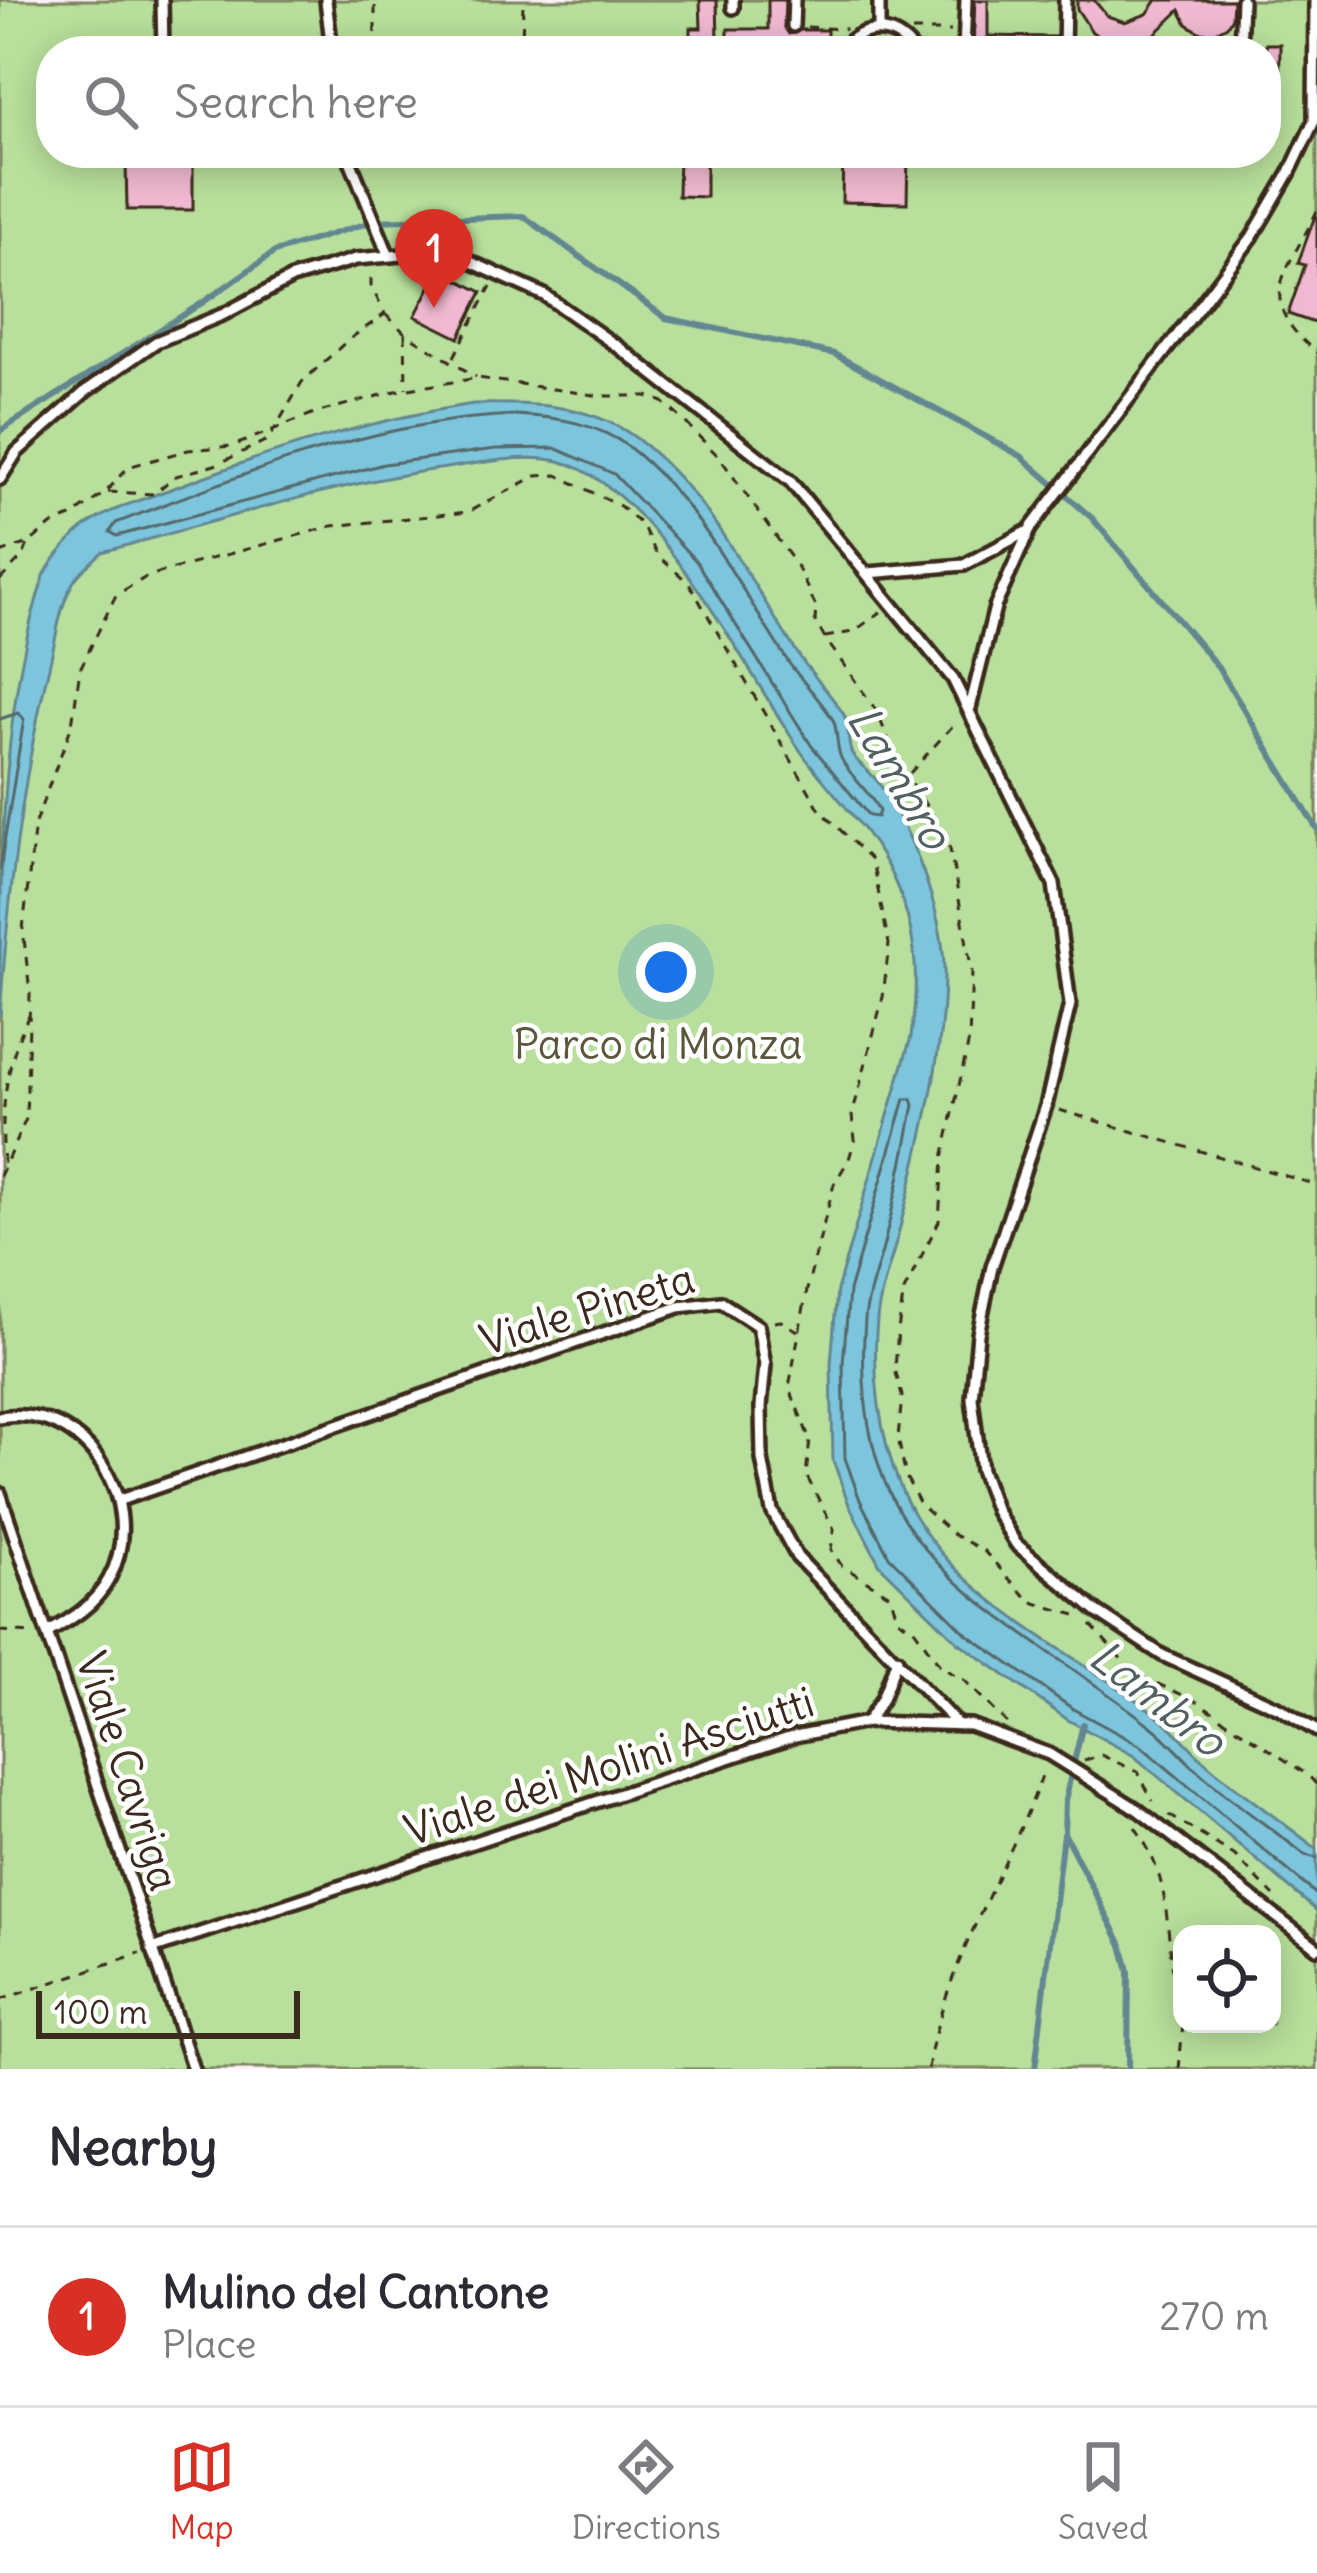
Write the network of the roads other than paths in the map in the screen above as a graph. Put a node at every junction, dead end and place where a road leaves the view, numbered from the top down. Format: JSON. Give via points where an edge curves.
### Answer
{"nodes":[{"id":1,"x":162,"y":0,"type":"edge"},
{"id":2,"x":326,"y":0,"type":"edge"},
{"id":3,"x":794,"y":0,"type":"edge"},
{"id":4,"x":879,"y":0,"type":"edge"},
{"id":5,"x":966,"y":0,"type":"edge"},
{"id":6,"x":1065,"y":0,"type":"edge"},
{"id":7,"x":1242,"y":0,"type":"edge"},
{"id":8,"x":1315,"y":0,"type":"edge"},
{"id":9,"x":794,"y":26,"type":"road end"},
{"id":10,"x":879,"y":30,"type":"junction"},
{"id":11,"x":163,"y":36,"type":"edge"},
{"id":12,"x":330,"y":36,"type":"edge"},
{"id":13,"x":858,"y":36,"type":"edge"},
{"id":14,"x":896,"y":36,"type":"edge"},
{"id":15,"x":964,"y":36,"type":"edge"},
{"id":16,"x":1064,"y":36,"type":"edge"},
{"id":17,"x":1241,"y":36,"type":"edge"},
{"id":18,"x":353,"y":168,"type":"edge"},
{"id":19,"x":388,"y":254,"type":"junction"},
{"id":20,"x":0,"y":478,"type":"edge"},
{"id":21,"x":1030,"y":529,"type":"junction"},
{"id":22,"x":868,"y":573,"type":"junction"},
{"id":23,"x":970,"y":709,"type":"junction"},
{"id":24,"x":0,"y":1417,"type":"edge"},
{"id":25,"x":0,"y":1493,"type":"edge"},
{"id":26,"x":120,"y":1499,"type":"junction"},
{"id":27,"x":47,"y":1633,"type":"junction"},
{"id":28,"x":897,"y":1659,"type":"junction"},
{"id":29,"x":867,"y":1722,"type":"junction"},
{"id":30,"x":958,"y":1725,"type":"junction"},
{"id":31,"x":1317,"y":1731,"type":"edge"},
{"id":32,"x":1317,"y":1948,"type":"edge"},
{"id":33,"x":152,"y":1949,"type":"junction"},
{"id":34,"x":193,"y":2069,"type":"edge"}],
"edges":[{"from":1,"to":11,"type":"lane"},
{"from":2,"to":12,"type":"lane"},
{"from":3,"to":9,"type":"lane"},
{"from":4,"to":10,"type":"lane"},
{"from":5,"to":15,"type":"lane"},
{"from":6,"to":16,"type":"lane"},
{"from":7,"to":17,"type":"lane"},
{"from":8,"to":21,"type":"lane","via":[[1314,121],[1290,172],[1252,237]]},
{"from":10,"to":13,"type":"lane"},
{"from":10,"to":14,"type":"lane"},
{"from":18,"to":19,"type":"lane"},
{"from":19,"to":20,"type":"lane","via":[[292,278],[156,342],[34,436]]},
{"from":19,"to":22,"type":"lane","via":[[471,262],[544,295],[790,482]]},
{"from":21,"to":22,"type":"lane","via":[[964,565]]},
{"from":21,"to":23,"type":"lane","via":[[995,607]]},
{"from":22,"to":23,"type":"lane"},
{"from":23,"to":31,"type":"lane","via":[[1054,884],[1070,1004],[978,1334],[975,1442],[996,1510],[1016,1544],[1097,1612],[1162,1654]]},
{"from":24,"to":26,"type":"lane","via":[[48,1421],[80,1438]]},
{"from":25,"to":27,"type":"lane","name":"Viale Cavriga"},
{"from":26,"to":27,"type":"lane","via":[[123,1527],[109,1580]]},
{"from":26,"to":28,"type":"lane","name":"Viale Pineta","via":[[679,1307],[722,1302],[758,1326],[762,1459],[772,1511],[797,1558]]},
{"from":27,"to":33,"type":"lane","name":"Viale Cavriga"},
{"from":28,"to":29,"type":"lane"},
{"from":28,"to":30,"type":"lane"},
{"from":29,"to":30,"type":"lane","name":"Viale dei Molini Asciutti"},
{"from":29,"to":33,"type":"lane","name":"Viale dei Molini Asciutti","via":[[795,1736]]},
{"from":30,"to":32,"type":"lane","name":"Viale dei Molini Asciutti","via":[[1074,1767]]},
{"from":33,"to":34,"type":"lane","name":"Viale Cavriga"}]}
